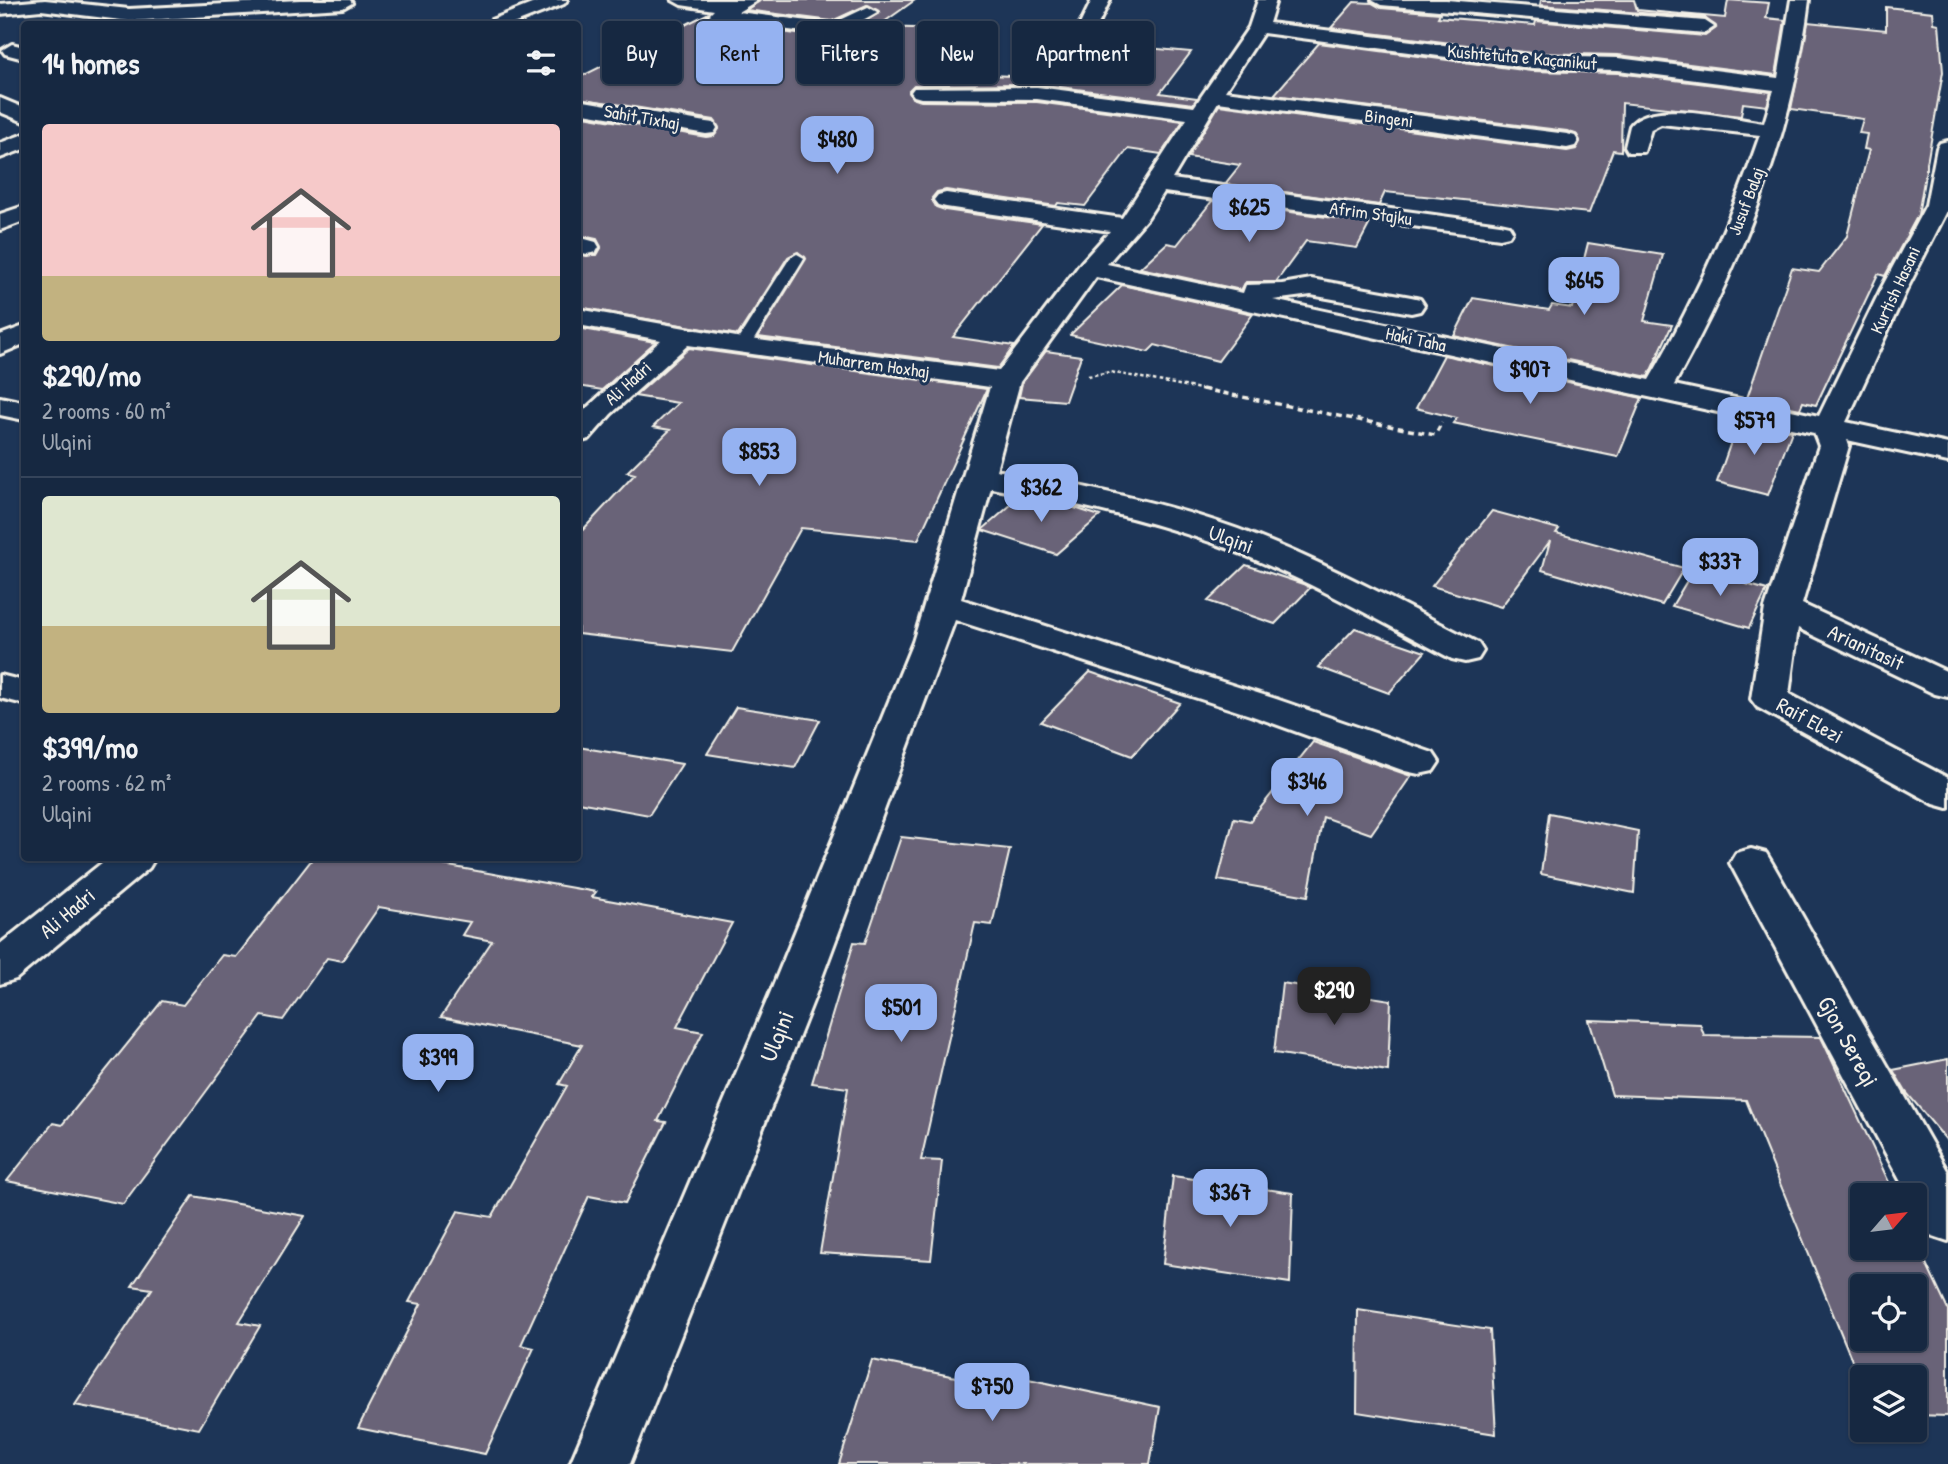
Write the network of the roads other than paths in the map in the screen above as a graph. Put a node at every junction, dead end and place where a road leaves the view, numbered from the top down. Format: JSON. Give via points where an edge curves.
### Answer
{"nodes":[{"id":1,"x":141,"y":0,"type":"edge"},
{"id":2,"x":558,"y":0,"type":"edge"},
{"id":3,"x":681,"y":0,"type":"edge"},
{"id":4,"x":1101,"y":0,"type":"edge"},
{"id":5,"x":1267,"y":0,"type":"edge"},
{"id":6,"x":1381,"y":0,"type":"edge"},
{"id":7,"x":1800,"y":0,"type":"edge"},
{"id":8,"x":347,"y":1,"type":"edge"},
{"id":9,"x":580,"y":3,"type":"dead end"},
{"id":10,"x":742,"y":4,"type":"edge"},
{"id":11,"x":0,"y":9,"type":"edge"},
{"id":12,"x":842,"y":9,"type":"dead end"},
{"id":13,"x":109,"y":14,"type":"junction"},
{"id":14,"x":302,"y":21,"type":"edge"},
{"id":15,"x":506,"y":21,"type":"edge"},
{"id":16,"x":537,"y":21,"type":"edge"},
{"id":17,"x":1091,"y":21,"type":"edge"},
{"id":18,"x":1258,"y":27,"type":"junction"},
{"id":19,"x":1705,"y":27,"type":"dead end"},
{"id":20,"x":1786,"y":85,"type":"junction"},
{"id":21,"x":920,"y":93,"type":"dead end"},
{"id":22,"x":0,"y":104,"type":"edge"},
{"id":23,"x":1206,"y":104,"type":"junction"},
{"id":24,"x":581,"y":107,"type":"edge"},
{"id":25,"x":21,"y":114,"type":"edge"},
{"id":26,"x":706,"y":128,"type":"dead end"},
{"id":27,"x":1772,"y":130,"type":"junction"},
{"id":28,"x":1567,"y":141,"type":"dead end"},
{"id":29,"x":21,"y":142,"type":"edge"},
{"id":30,"x":1636,"y":147,"type":"dead end"},
{"id":31,"x":1948,"y":148,"type":"edge"},
{"id":32,"x":0,"y":151,"type":"edge"},
{"id":33,"x":1158,"y":184,"type":"junction"},
{"id":34,"x":946,"y":200,"type":"dead end"},
{"id":35,"x":21,"y":214,"type":"edge"},
{"id":36,"x":0,"y":223,"type":"edge"},
{"id":37,"x":1127,"y":226,"type":"junction"},
{"id":38,"x":1500,"y":231,"type":"dead end"},
{"id":39,"x":21,"y":235,"type":"edge"},
{"id":40,"x":0,"y":244,"type":"edge"},
{"id":41,"x":797,"y":258,"type":"dead end"},
{"id":42,"x":1090,"y":268,"type":"junction"},
{"id":43,"x":1172,"y":286,"type":"junction"},
{"id":44,"x":1411,"y":305,"type":"dead end"},
{"id":45,"x":581,"y":318,"type":"edge"},
{"id":46,"x":21,"y":336,"type":"edge"},
{"id":47,"x":681,"y":336,"type":"junction"},
{"id":48,"x":0,"y":346,"type":"edge"},
{"id":49,"x":742,"y":346,"type":"junction"},
{"id":50,"x":1006,"y":381,"type":"junction"},
{"id":51,"x":1658,"y":389,"type":"junction"},
{"id":52,"x":0,"y":406,"type":"edge"},
{"id":53,"x":21,"y":410,"type":"edge"},
{"id":54,"x":1828,"y":429,"type":"junction"},
{"id":55,"x":581,"y":430,"type":"edge"},
{"id":56,"x":1948,"y":453,"type":"edge"},
{"id":57,"x":979,"y":476,"type":"junction"},
{"id":58,"x":942,"y":604,"type":"junction"},
{"id":59,"x":1783,"y":608,"type":"junction"},
{"id":60,"x":1465,"y":650,"type":"dead end"},
{"id":61,"x":0,"y":686,"type":"edge"},
{"id":62,"x":1948,"y":686,"type":"edge"},
{"id":63,"x":21,"y":692,"type":"edge"},
{"id":64,"x":1419,"y":762,"type":"dead end"},
{"id":65,"x":1948,"y":795,"type":"edge"},
{"id":66,"x":130,"y":861,"type":"edge"},
{"id":67,"x":1751,"y":863,"type":"dead end"},
{"id":68,"x":0,"y":968,"type":"edge"},
{"id":69,"x":1948,"y":1220,"type":"edge"},
{"id":70,"x":600,"y":1464,"type":"edge"}],
"edges":[{"from":1,"to":13,"type":"street"},
{"from":2,"to":15,"type":"street"},
{"from":3,"to":10,"type":"street"},
{"from":4,"to":17,"type":"street"},
{"from":5,"to":18,"type":"street"},
{"from":6,"to":19,"type":"street"},
{"from":7,"to":20,"type":"street","name":"Jusuf Balaj"},
{"from":8,"to":13,"type":"street","via":[[220,12]]},
{"from":8,"to":14,"type":"street"},
{"from":9,"to":16,"type":"street"},
{"from":10,"to":12,"type":"street","via":[[718,15],[835,30],[868,12]]},
{"from":11,"to":13,"type":"street","via":[[41,5]]},
{"from":18,"to":20,"type":"street","name":"Kushtetuta e Kaçanikut","via":[[1531,62],[1618,64]]},
{"from":18,"to":23,"type":"street"},
{"from":20,"to":27,"type":"street","name":"Jusuf Balaj"},
{"from":21,"to":23,"type":"street","via":[[1037,93]]},
{"from":22,"to":25,"type":"street"},
{"from":23,"to":28,"type":"street","name":"Bingeni"},
{"from":23,"to":33,"type":"street"},
{"from":24,"to":26,"type":"street","name":"Sahit Tixhaj"},
{"from":27,"to":30,"type":"street","via":[[1656,118],[1641,126]]},
{"from":27,"to":51,"type":"street","name":"Jusuf Balaj","via":[[1710,294]]},
{"from":29,"to":32,"type":"street"},
{"from":31,"to":54,"type":"street","name":"Kurtish Hasani","via":[[1938,205]]},
{"from":33,"to":37,"type":"street"},
{"from":33,"to":38,"type":"street","name":"Afrim Stajku"},
{"from":34,"to":37,"type":"street"},
{"from":35,"to":36,"type":"street"},
{"from":37,"to":42,"type":"street"},
{"from":39,"to":40,"type":"street"},
{"from":41,"to":49,"type":"lane"},
{"from":42,"to":43,"type":"street","name":"Haki Taha"},
{"from":42,"to":50,"type":"street"},
{"from":43,"to":44,"type":"street","via":[[1196,279],[1252,291],[1311,288]]},
{"from":43,"to":51,"type":"street","name":"Haki Taha"},
{"from":45,"to":47,"type":"street","name":"Muharrem Hoxhaj"},
{"from":46,"to":48,"type":"street"},
{"from":47,"to":49,"type":"street","name":"Muharrem Hoxhaj"},
{"from":47,"to":55,"type":"street","name":"Ali Hadri"},
{"from":49,"to":50,"type":"street","name":"Muharrem Hoxhaj"},
{"from":50,"to":57,"type":"street","name":"Ulqini"},
{"from":51,"to":54,"type":"street","name":"Haki Taha"},
{"from":52,"to":53,"type":"street"},
{"from":54,"to":56,"type":"street","name":"Haki Taha"},
{"from":54,"to":59,"type":"street","name":"Raif Elezi","via":[[1834,446]]},
{"from":57,"to":58,"type":"street","name":"Ulqini"},
{"from":57,"to":60,"type":"street","name":"Ulqini","via":[[1162,517],[1258,549]]},
{"from":58,"to":64,"type":"street"},
{"from":58,"to":70,"type":"street","name":"Ulqini","via":[[792,996]]},
{"from":59,"to":62,"type":"street","name":"Arianitasit"},
{"from":59,"to":65,"type":"street","name":"Raif Elezi","via":[[1770,699]]},
{"from":61,"to":63,"type":"street"},
{"from":66,"to":68,"type":"street","name":"Ali Hadri"},
{"from":67,"to":69,"type":"street","name":"Gjon Sereqi"}]}
